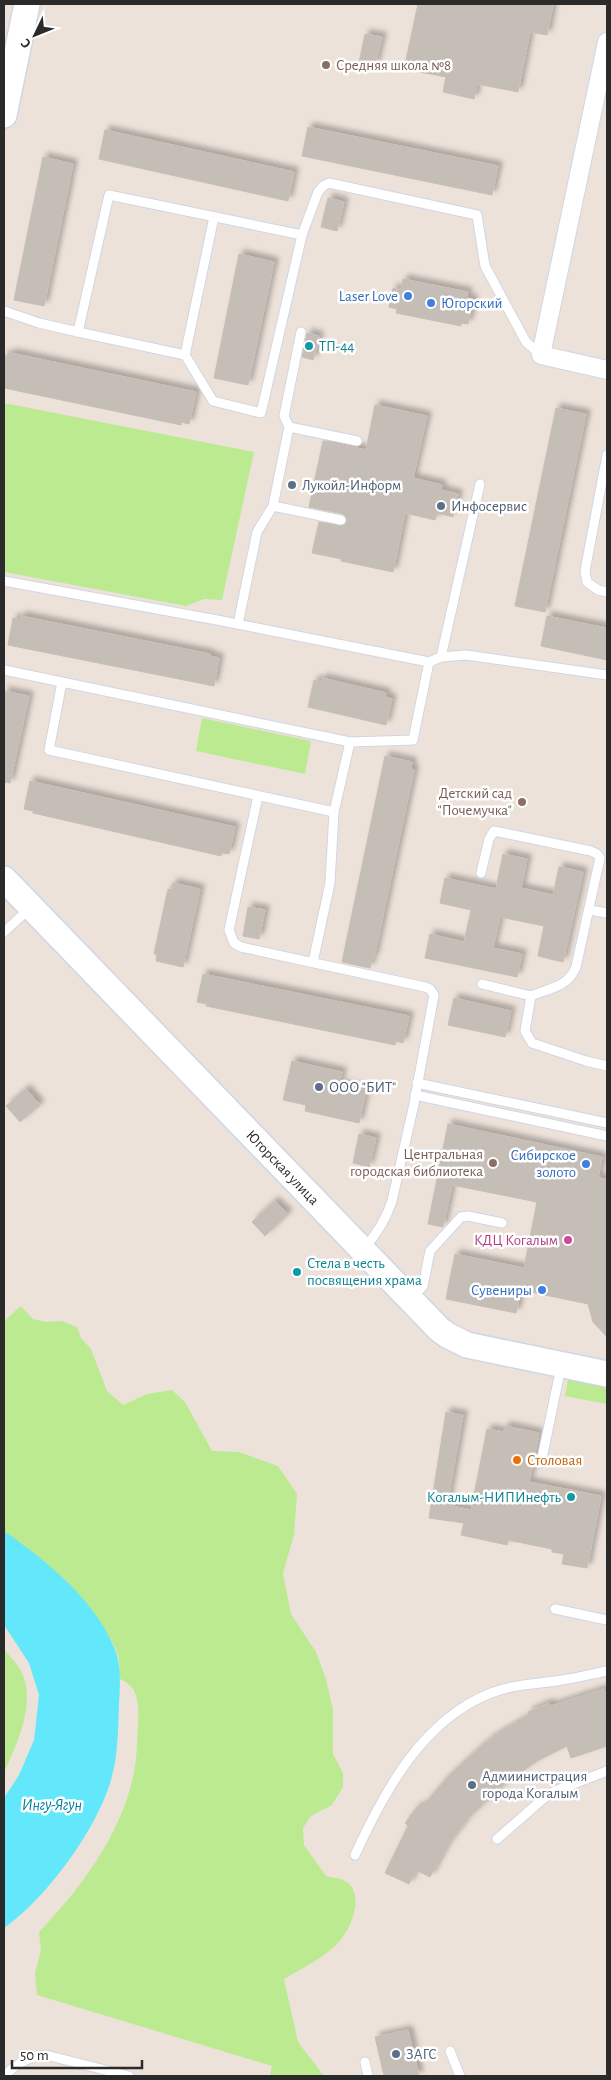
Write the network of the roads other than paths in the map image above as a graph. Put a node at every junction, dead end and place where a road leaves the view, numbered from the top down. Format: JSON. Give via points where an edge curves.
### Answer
{"nodes":[{"id":1,"x":27,"y":4,"type":"edge"},
{"id":2,"x":607,"y":42,"type":"edge"},
{"id":3,"x":4,"y":115,"type":"edge"},
{"id":4,"x":214,"y":217,"type":"junction"},
{"id":5,"x":302,"y":235,"type":"junction"},
{"id":6,"x":4,"y":311,"type":"edge"},
{"id":7,"x":78,"y":332,"type":"junction"},
{"id":8,"x":301,"y":332,"type":"dead end"},
{"id":9,"x":185,"y":355,"type":"junction"},
{"id":10,"x":541,"y":355,"type":"junction"},
{"id":11,"x":607,"y":370,"type":"edge"},
{"id":12,"x":289,"y":427,"type":"junction"},
{"id":13,"x":358,"y":441,"type":"dead end"},
{"id":14,"x":607,"y":455,"type":"edge"},
{"id":15,"x":480,"y":484,"type":"dead end"},
{"id":16,"x":273,"y":506,"type":"junction"},
{"id":17,"x":341,"y":520,"type":"dead end"},
{"id":18,"x":4,"y":581,"type":"edge"},
{"id":19,"x":607,"y":592,"type":"edge"},
{"id":20,"x":238,"y":624,"type":"junction"},
{"id":21,"x":442,"y":657,"type":"junction"},
{"id":22,"x":429,"y":662,"type":"junction"},
{"id":23,"x":4,"y":670,"type":"edge"},
{"id":24,"x":607,"y":675,"type":"edge"},
{"id":25,"x":62,"y":682,"type":"junction"},
{"id":26,"x":350,"y":742,"type":"junction"},
{"id":27,"x":258,"y":796,"type":"junction"},
{"id":28,"x":334,"y":812,"type":"junction"},
{"id":29,"x":481,"y":873,"type":"dead end"},
{"id":30,"x":4,"y":879,"type":"edge"},
{"id":31,"x":31,"y":908,"type":"junction"},
{"id":32,"x":589,"y":910,"type":"junction"},
{"id":33,"x":607,"y":913,"type":"edge"},
{"id":34,"x":4,"y":932,"type":"edge"},
{"id":35,"x":313,"y":962,"type":"junction"},
{"id":36,"x":482,"y":984,"type":"dead end"},
{"id":37,"x":532,"y":996,"type":"junction"},
{"id":38,"x":607,"y":1066,"type":"edge"},
{"id":39,"x":418,"y":1083,"type":"junction"},
{"id":40,"x":415,"y":1095,"type":"junction"},
{"id":41,"x":607,"y":1123,"type":"edge"},
{"id":42,"x":607,"y":1136,"type":"edge"},
{"id":43,"x":502,"y":1223,"type":"dead end"},
{"id":44,"x":363,"y":1250,"type":"junction"},
{"id":45,"x":410,"y":1300,"type":"junction"},
{"id":46,"x":561,"y":1365,"type":"junction"},
{"id":47,"x":607,"y":1374,"type":"edge"},
{"id":48,"x":541,"y":1462,"type":"dead end"},
{"id":49,"x":556,"y":1609,"type":"dead end"},
{"id":50,"x":607,"y":1620,"type":"edge"},
{"id":51,"x":607,"y":1671,"type":"edge"},
{"id":52,"x":607,"y":1770,"type":"edge"},
{"id":53,"x":497,"y":1839,"type":"dead end"},
{"id":54,"x":354,"y":1855,"type":"dead end"},
{"id":55,"x":450,"y":2051,"type":"dead end"},
{"id":56,"x":365,"y":2062,"type":"dead end"},
{"id":57,"x":4,"y":2076,"type":"edge"},
{"id":58,"x":129,"y":2076,"type":"edge"},
{"id":59,"x":368,"y":2076,"type":"edge"},
{"id":60,"x":460,"y":2076,"type":"edge"}],
"edges":[{"from":1,"to":3,"type":"street"},
{"from":2,"to":10,"type":"street"},
{"from":4,"to":5,"type":"lane"},
{"from":4,"to":7,"type":"lane","via":[[109,195]]},
{"from":4,"to":9,"type":"lane"},
{"from":5,"to":9,"type":"lane","via":[[261,413],[213,401]]},
{"from":5,"to":10,"type":"lane","via":[[318,192],[329,183],[477,214],[485,266],[526,342]]},
{"from":6,"to":7,"type":"lane"},
{"from":7,"to":9,"type":"lane"},
{"from":8,"to":12,"type":"lane","via":[[284,416]]},
{"from":10,"to":11,"type":"street"},
{"from":12,"to":13,"type":"lane"},
{"from":12,"to":16,"type":"lane"},
{"from":14,"to":19,"type":"lane","via":[[585,571],[587,582]]},
{"from":15,"to":21,"type":"lane"},
{"from":16,"to":17,"type":"lane"},
{"from":16,"to":20,"type":"lane","via":[[257,532]]},
{"from":18,"to":20,"type":"lane"},
{"from":20,"to":22,"type":"lane"},
{"from":21,"to":22,"type":"lane"},
{"from":21,"to":24,"type":"lane","via":[[480,656]]},
{"from":22,"to":26,"type":"lane","via":[[413,740]]},
{"from":23,"to":25,"type":"lane"},
{"from":25,"to":26,"type":"lane"},
{"from":25,"to":27,"type":"lane","via":[[49,750]]},
{"from":26,"to":28,"type":"lane"},
{"from":27,"to":28,"type":"lane"},
{"from":27,"to":35,"type":"lane","via":[[230,937],[241,947]]},
{"from":28,"to":35,"type":"lane","via":[[330,883]]},
{"from":29,"to":32,"type":"lane","via":[[494,831],[590,851],[600,858]]},
{"from":30,"to":31,"type":"street","name":"Югорская улица"},
{"from":31,"to":34,"type":"lane"},
{"from":31,"to":44,"type":"street","name":"Югорская улица"},
{"from":32,"to":33,"type":"lane"},
{"from":32,"to":37,"type":"lane","via":[[572,976],[566,982]]},
{"from":35,"to":39,"type":"lane","via":[[430,989],[434,1000]]},
{"from":36,"to":37,"type":"lane"},
{"from":37,"to":38,"type":"lane","via":[[525,1031],[532,1042]]},
{"from":39,"to":40,"type":"lane"},
{"from":39,"to":41,"type":"lane"},
{"from":40,"to":42,"type":"lane"},
{"from":40,"to":44,"type":"lane","via":[[387,1214]]},
{"from":43,"to":45,"type":"lane","via":[[461,1217],[430,1251],[423,1286]]},
{"from":44,"to":45,"type":"street","name":"Югорская улица"},
{"from":45,"to":46,"type":"street","name":"Югорская улица","via":[[439,1329],[457,1341]]},
{"from":46,"to":47,"type":"street","name":"Югорская улица"},
{"from":46,"to":48,"type":"lane"},
{"from":49,"to":50,"type":"lane"},
{"from":51,"to":54,"type":"lane","via":[[506,1688],[491,1693],[447,1720],[428,1737],[398,1775]]},
{"from":52,"to":53,"type":"lane","via":[[555,1791]]},
{"from":55,"to":60,"type":"lane"},
{"from":56,"to":59,"type":"lane"},
{"from":57,"to":58,"type":"lane","via":[[34,2055],[46,2055]]}]}
